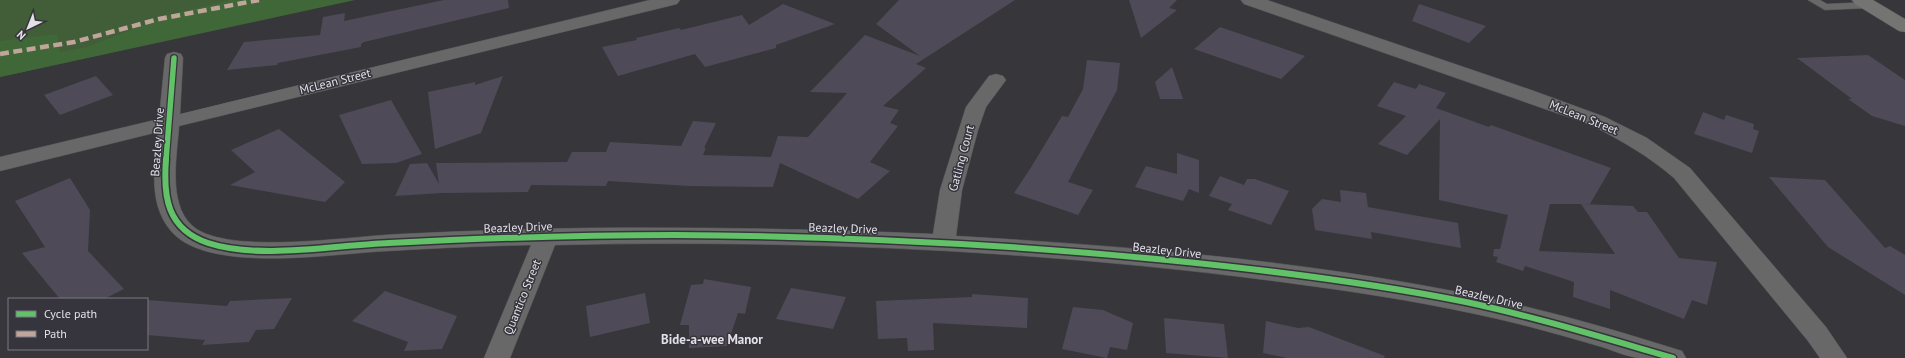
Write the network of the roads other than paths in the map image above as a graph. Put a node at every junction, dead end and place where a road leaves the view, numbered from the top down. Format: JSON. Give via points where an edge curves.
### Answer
{"nodes":[{"id":1,"x":671,"y":0,"type":"edge"},
{"id":2,"x":1250,"y":0,"type":"edge"},
{"id":3,"x":1812,"y":0,"type":"edge"},
{"id":4,"x":1865,"y":2,"type":"edge"},
{"id":5,"x":1905,"y":27,"type":"edge"},
{"id":6,"x":174,"y":58,"type":"dead end"},
{"id":7,"x":996,"y":80,"type":"dead end"},
{"id":8,"x":170,"y":122,"type":"junction"},
{"id":9,"x":0,"y":164,"type":"edge"},
{"id":10,"x":546,"y":237,"type":"junction"},
{"id":11,"x":943,"y":243,"type":"junction"},
{"id":12,"x":498,"y":358,"type":"edge"},
{"id":13,"x":1673,"y":358,"type":"edge"},
{"id":14,"x":1834,"y":358,"type":"edge"}],
"edges":[{"from":1,"to":8,"type":"street","name":"McLean Street"},
{"from":2,"to":14,"type":"street","name":"McLean Street","via":[[1527,95],[1598,121],[1640,142],[1682,173],[1704,197]]},
{"from":3,"to":4,"type":"lane","via":[[1825,7]]},
{"from":4,"to":5,"type":"main road"},
{"from":6,"to":8,"type":"street","name":"Beazley Drive"},
{"from":7,"to":11,"type":"street","name":"Gatling Court","via":[[976,107],[968,130],[952,190]]},
{"from":8,"to":9,"type":"street","name":"McLean Street"},
{"from":8,"to":10,"type":"street","name":"Beazley Drive","via":[[164,180],[168,204],[177,223],[187,234],[207,243],[228,248],[290,250]]},
{"from":10,"to":11,"type":"street","name":"Beazley Drive","via":[[773,237]]},
{"from":10,"to":12,"type":"street","name":"Quantico Street"},
{"from":11,"to":13,"type":"street","name":"Beazley Drive","via":[[1124,256],[1307,276],[1387,288],[1470,303],[1567,326]]}]}
